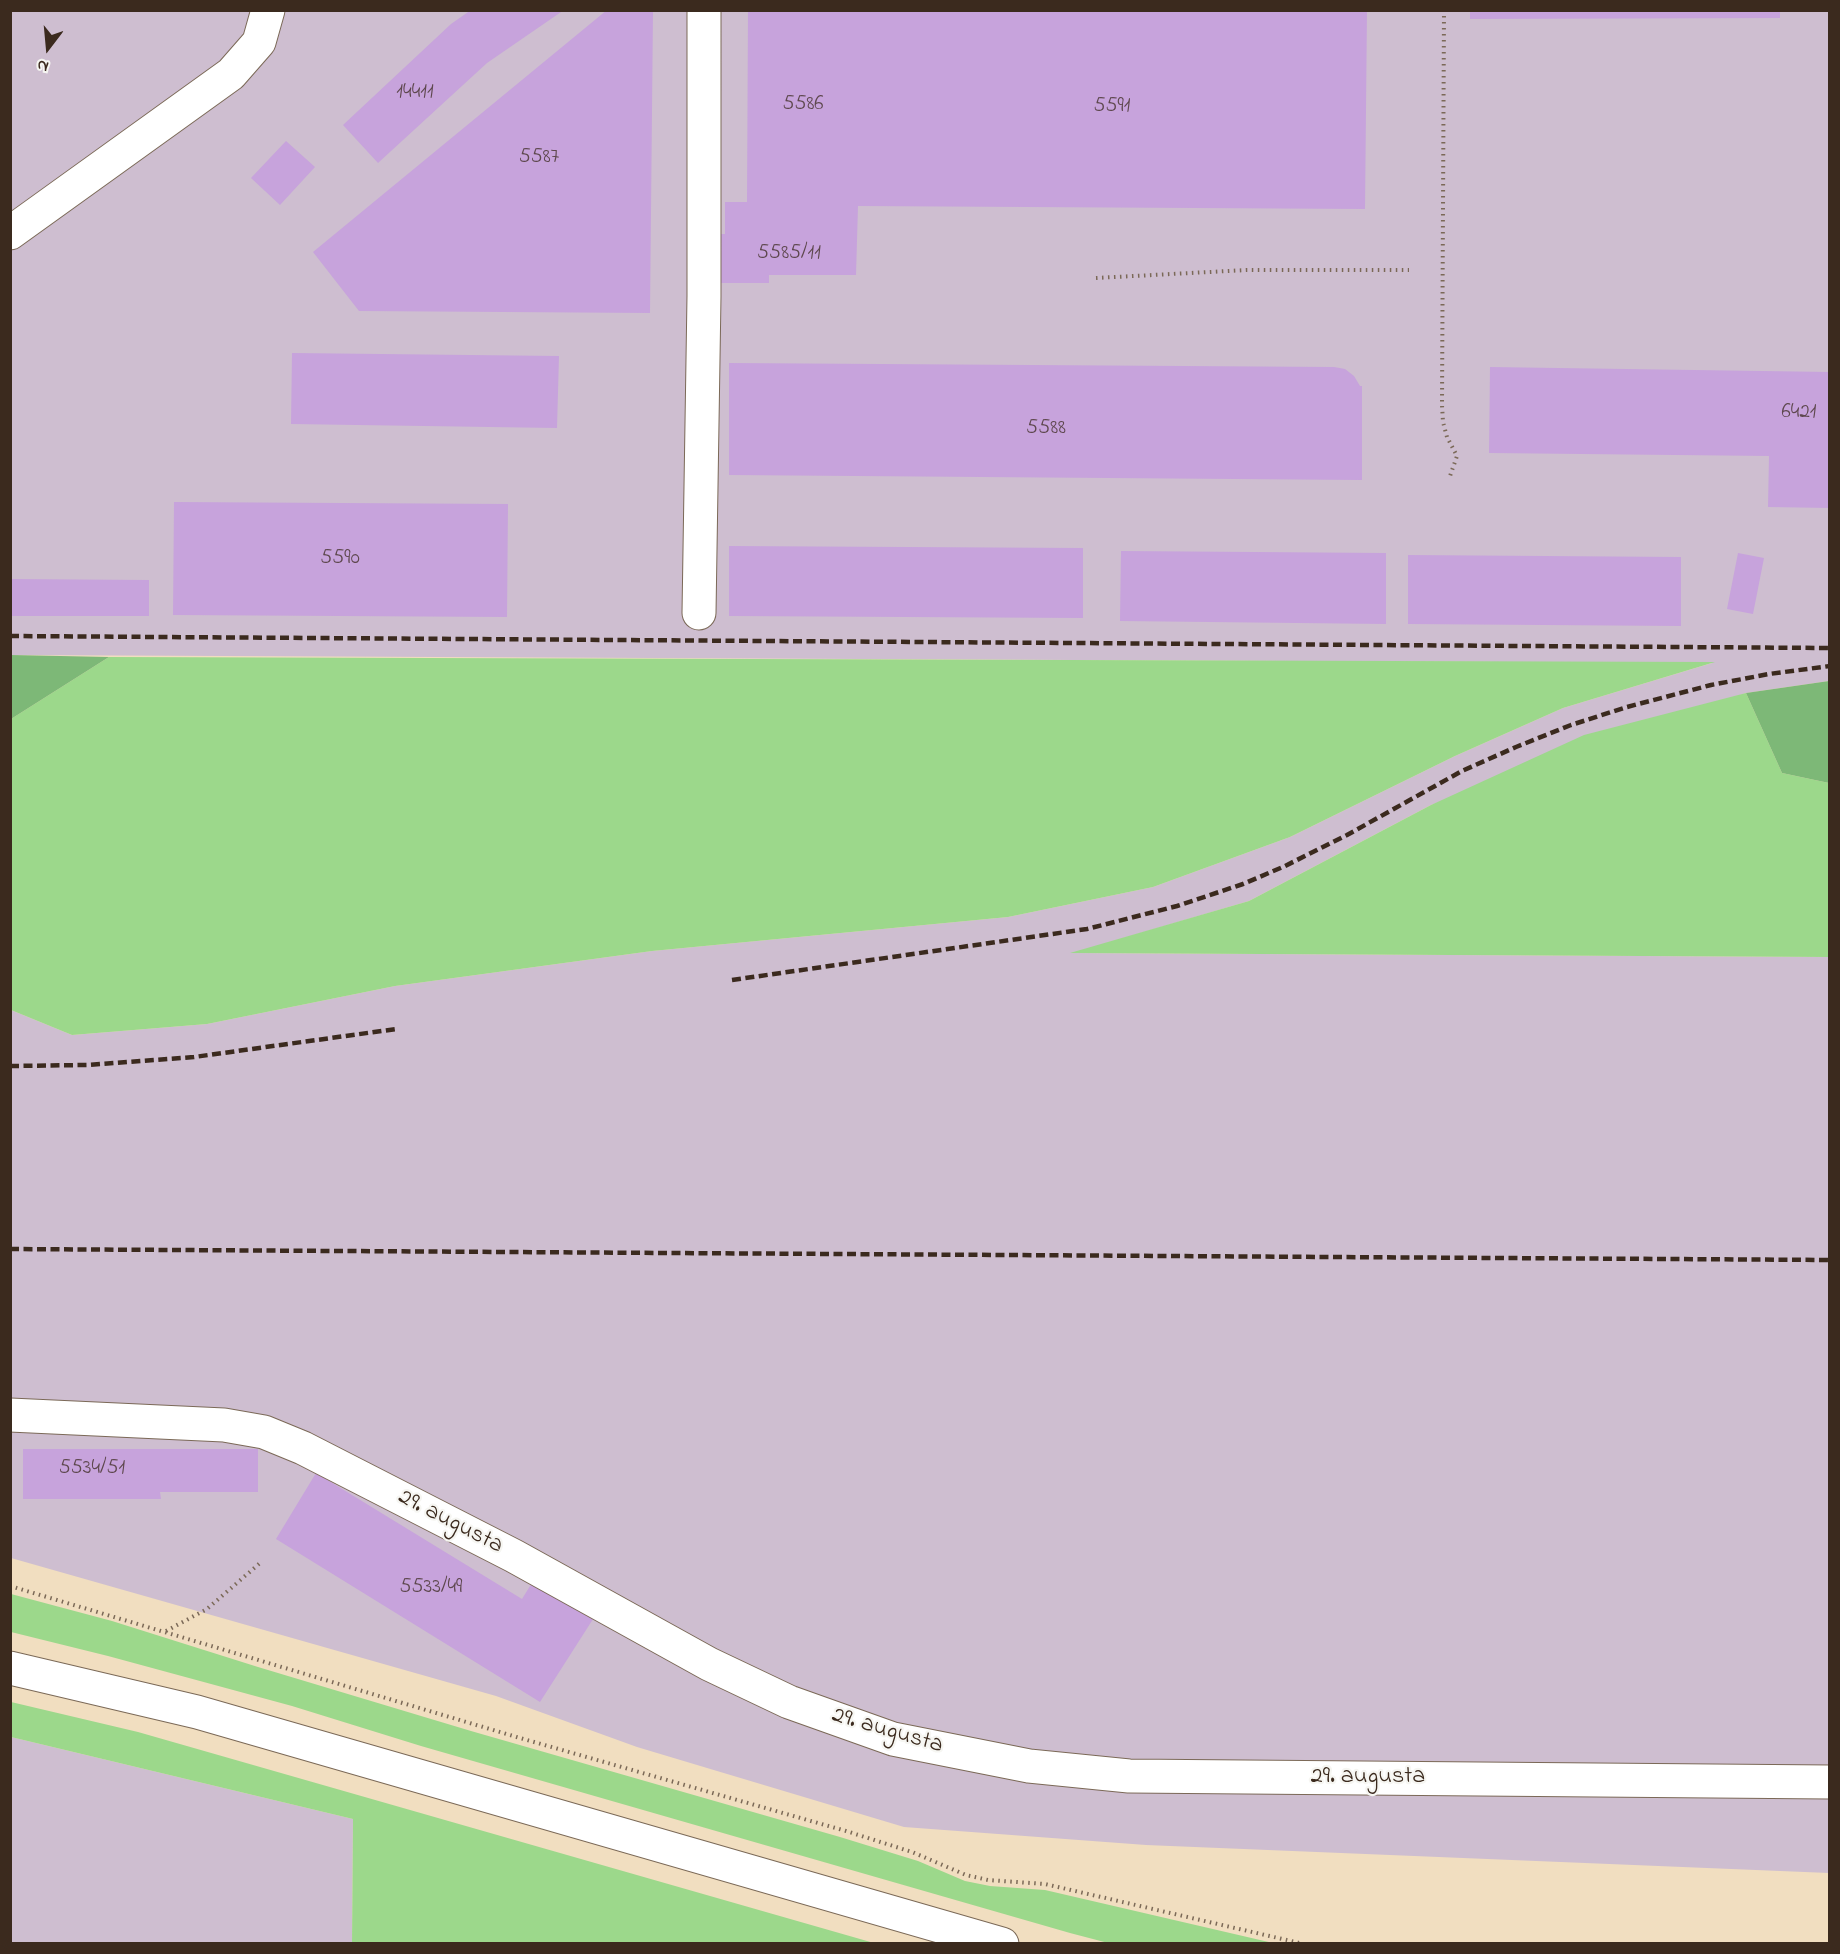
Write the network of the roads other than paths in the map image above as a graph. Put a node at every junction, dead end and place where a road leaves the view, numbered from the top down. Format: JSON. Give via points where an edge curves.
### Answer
{"nodes":[{"id":1,"x":268,"y":10,"type":"edge"},
{"id":2,"x":704,"y":10,"type":"edge"},
{"id":3,"x":10,"y":233,"type":"edge"},
{"id":4,"x":699,"y":613,"type":"dead end"},
{"id":5,"x":10,"y":1415,"type":"edge"},
{"id":6,"x":10,"y":1668,"type":"edge"},
{"id":7,"x":1830,"y":1782,"type":"edge"},
{"id":8,"x":1002,"y":1944,"type":"edge"}],
"edges":[{"from":1,"to":3,"type":"main road","via":[[259,42],[231,74]]},
{"from":2,"to":4,"type":"main road"},
{"from":5,"to":7,"type":"main road","name":"29. augusta","via":[[224,1425],[264,1432],[514,1556],[719,1668],[789,1702],[893,1739],[1029,1766],[1129,1776]]},
{"from":6,"to":8,"type":"main road","via":[[197,1712]]}]}
